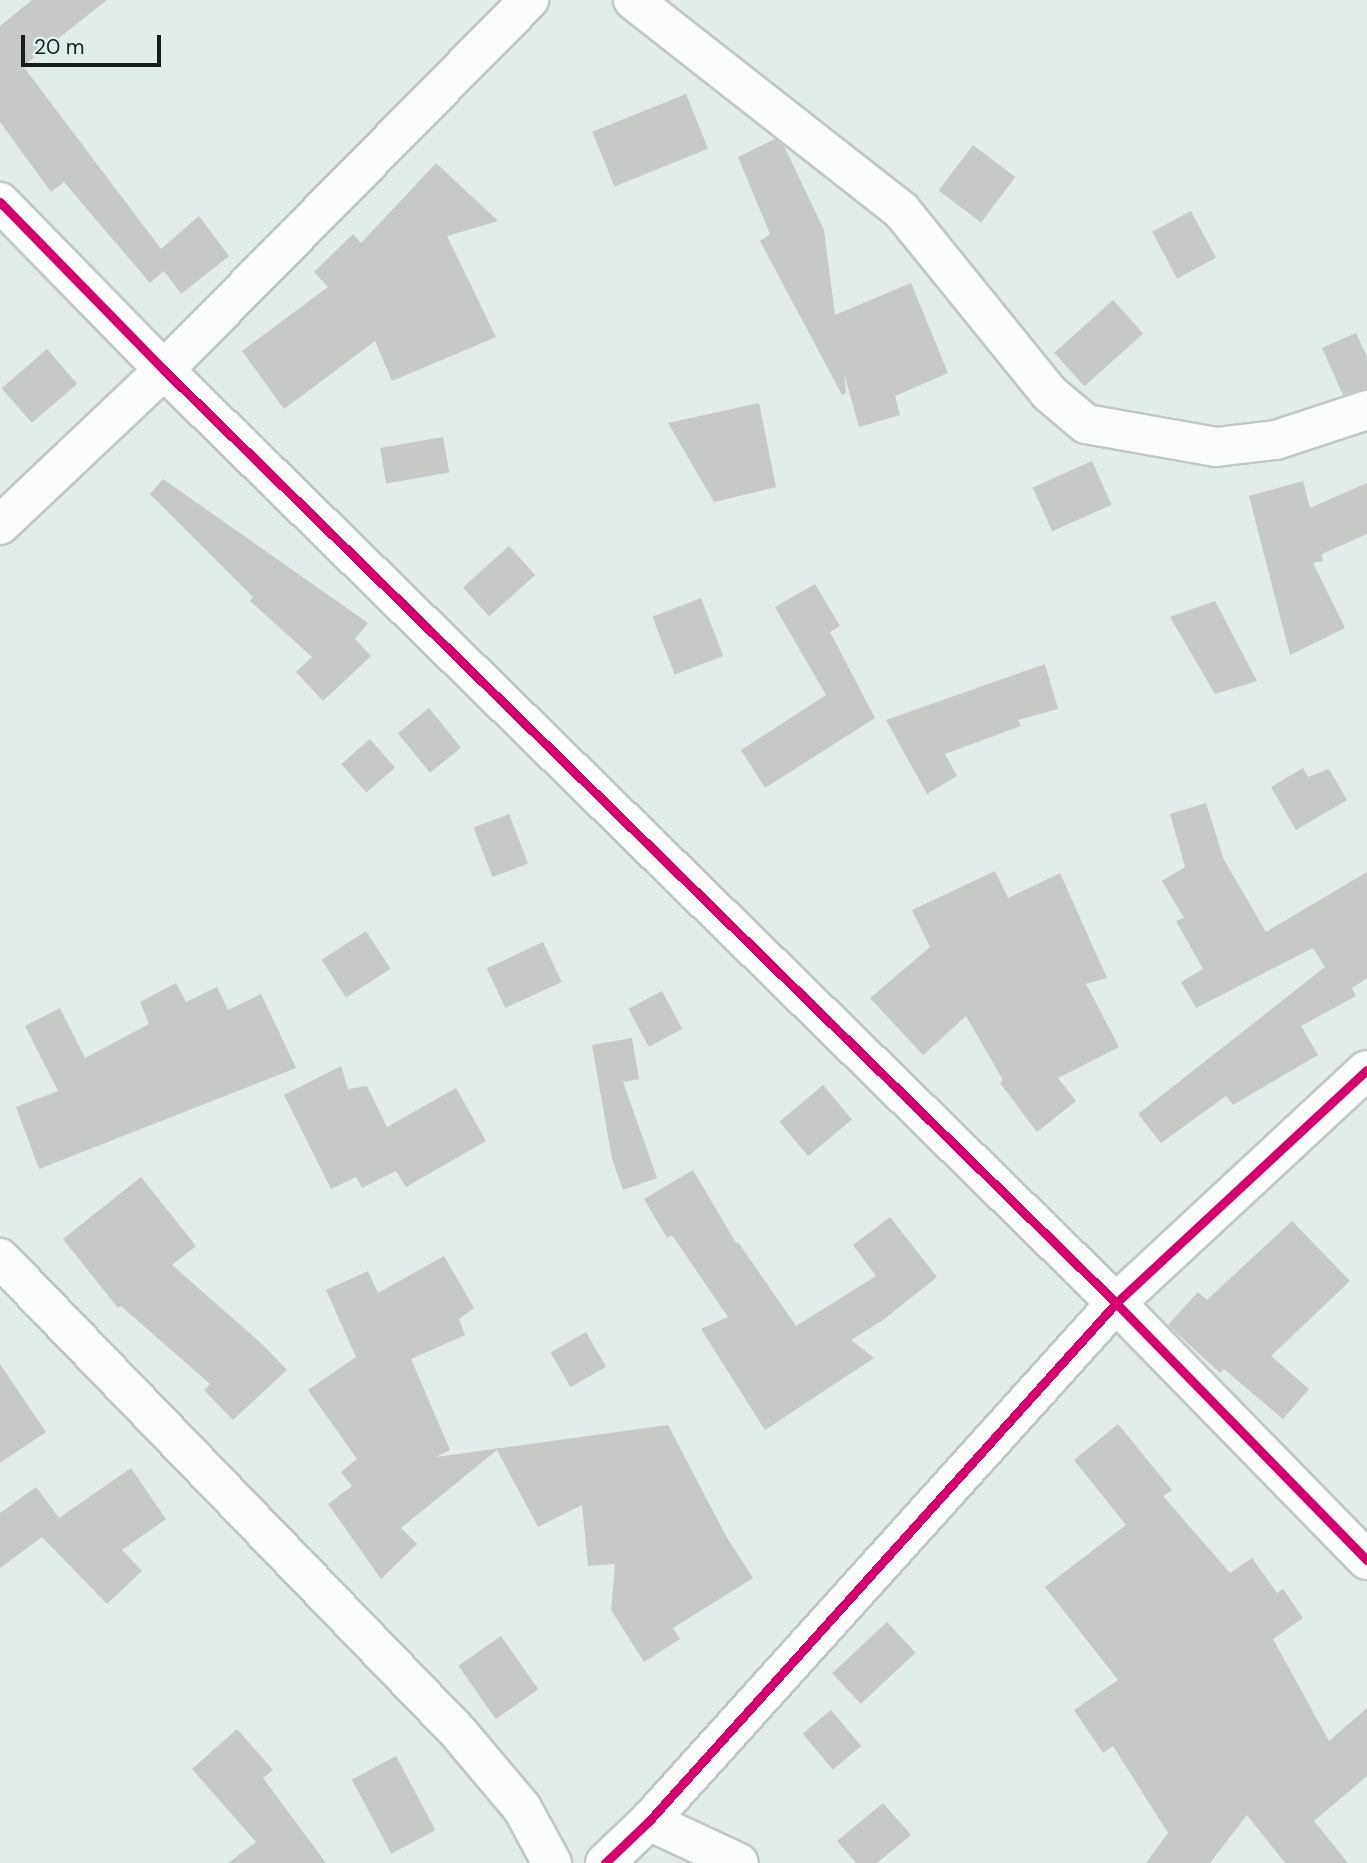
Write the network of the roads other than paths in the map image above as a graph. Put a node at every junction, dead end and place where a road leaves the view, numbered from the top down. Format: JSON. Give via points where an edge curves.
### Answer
{"nodes":[{"id":1,"x":529,"y":0,"type":"edge"},
{"id":2,"x":633,"y":0,"type":"edge"},
{"id":3,"x":0,"y":202,"type":"edge"},
{"id":4,"x":164,"y":370,"type":"junction"},
{"id":5,"x":1367,"y":410,"type":"edge"},
{"id":6,"x":0,"y":525,"type":"edge"},
{"id":7,"x":1367,"y":1070,"type":"edge"},
{"id":8,"x":0,"y":1258,"type":"edge"},
{"id":9,"x":1116,"y":1303,"type":"junction"},
{"id":10,"x":1367,"y":1560,"type":"edge"},
{"id":11,"x":649,"y":1821,"type":"junction"},
{"id":12,"x":552,"y":1863,"type":"edge"},
{"id":13,"x":605,"y":1863,"type":"edge"},
{"id":14,"x":739,"y":1863,"type":"edge"}],
"edges":[{"from":1,"to":4,"type":"street"},
{"from":2,"to":5,"type":"street","via":[[901,210],[1049,393],[1086,424],[1216,447],[1276,440]]},
{"from":3,"to":4,"type":"street"},
{"from":4,"to":6,"type":"street"},
{"from":4,"to":9,"type":"street"},
{"from":7,"to":9,"type":"street"},
{"from":8,"to":12,"type":"street","via":[[458,1731],[522,1808]]},
{"from":9,"to":10,"type":"street"},
{"from":9,"to":11,"type":"street"},
{"from":11,"to":13,"type":"street"},
{"from":11,"to":14,"type":"street"}]}
